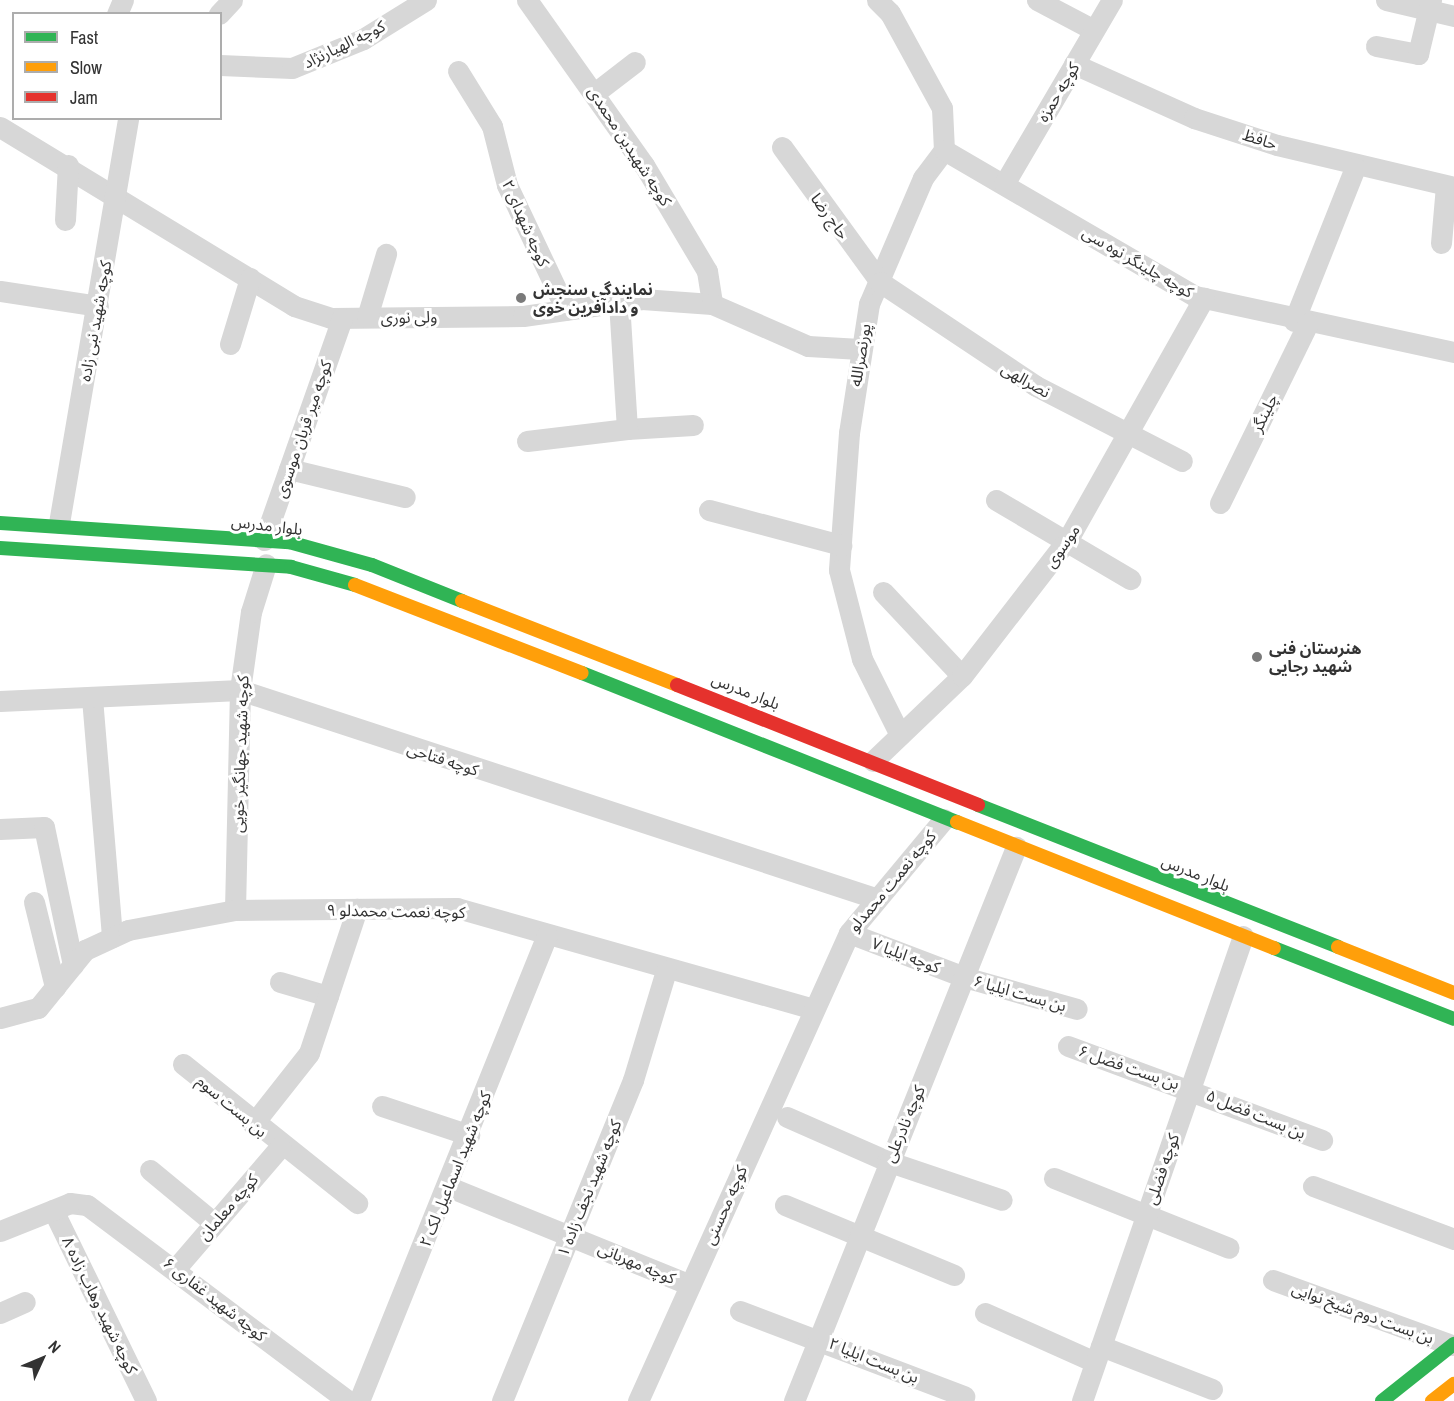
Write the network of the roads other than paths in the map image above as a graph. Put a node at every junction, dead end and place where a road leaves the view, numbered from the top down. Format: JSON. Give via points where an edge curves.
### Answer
{"nodes":[{"id":1,"x":232,"y":0,"type":"edge"},
{"id":2,"x":426,"y":0,"type":"edge"},
{"id":3,"x":527,"y":0,"type":"edge"},
{"id":4,"x":877,"y":0,"type":"edge"},
{"id":5,"x":1037,"y":0,"type":"edge"},
{"id":6,"x":1112,"y":0,"type":"edge"},
{"id":7,"x":1386,"y":0,"type":"edge"},
{"id":8,"x":1429,"y":4,"type":"edge"},
{"id":9,"x":221,"y":12,"type":"edge"},
{"id":10,"x":1454,"y":16,"type":"edge"},
{"id":11,"x":1094,"y":30,"type":"junction"},
{"id":12,"x":1376,"y":46,"type":"dead end"},
{"id":13,"x":635,"y":62,"type":"dead end"},
{"id":14,"x":1074,"y":64,"type":"junction"},
{"id":15,"x":222,"y":65,"type":"edge"},
{"id":16,"x":458,"y":71,"type":"dead end"},
{"id":17,"x":596,"y":92,"type":"junction"},
{"id":18,"x":128,"y":120,"type":"edge"},
{"id":19,"x":0,"y":127,"type":"edge"},
{"id":20,"x":782,"y":147,"type":"dead end"},
{"id":21,"x":945,"y":150,"type":"junction"},
{"id":22,"x":68,"y":165,"type":"junction"},
{"id":23,"x":1355,"y":168,"type":"junction"},
{"id":24,"x":1004,"y":183,"type":"junction"},
{"id":25,"x":1450,"y":186,"type":"edge"},
{"id":26,"x":117,"y":196,"type":"junction"},
{"id":27,"x":65,"y":220,"type":"dead end"},
{"id":28,"x":1441,"y":243,"type":"dead end"},
{"id":29,"x":386,"y":254,"type":"dead end"},
{"id":30,"x":250,"y":278,"type":"junction"},
{"id":31,"x":880,"y":282,"type":"junction"},
{"id":32,"x":0,"y":291,"type":"edge"},
{"id":33,"x":1204,"y":298,"type":"junction"},
{"id":34,"x":619,"y":303,"type":"junction"},
{"id":35,"x":712,"y":304,"type":"junction"},
{"id":36,"x":98,"y":306,"type":"junction"},
{"id":37,"x":566,"y":310,"type":"junction"},
{"id":38,"x":367,"y":317,"type":"junction"},
{"id":39,"x":342,"y":318,"type":"junction"},
{"id":40,"x":1301,"y":322,"type":"junction"},
{"id":41,"x":230,"y":344,"type":"dead end"},
{"id":42,"x":860,"y":349,"type":"junction"},
{"id":43,"x":1454,"y":352,"type":"edge"},
{"id":44,"x":693,"y":425,"type":"dead end"},
{"id":45,"x":627,"y":429,"type":"junction"},
{"id":46,"x":1128,"y":437,"type":"junction"},
{"id":47,"x":527,"y":441,"type":"dead end"},
{"id":48,"x":1182,"y":461,"type":"dead end"},
{"id":49,"x":288,"y":470,"type":"junction"},
{"id":50,"x":405,"y":497,"type":"dead end"},
{"id":51,"x":996,"y":501,"type":"dead end"},
{"id":52,"x":1220,"y":503,"type":"dead end"},
{"id":53,"x":709,"y":510,"type":"dead end"},
{"id":54,"x":0,"y":523,"type":"edge"},
{"id":55,"x":59,"y":523,"type":"junction"},
{"id":56,"x":1068,"y":539,"type":"junction"},
{"id":57,"x":264,"y":540,"type":"junction"},
{"id":58,"x":841,"y":545,"type":"junction"},
{"id":59,"x":0,"y":548,"type":"edge"},
{"id":60,"x":266,"y":564,"type":"junction"},
{"id":61,"x":1131,"y":579,"type":"dead end"},
{"id":62,"x":883,"y":592,"type":"dead end"},
{"id":63,"x":962,"y":676,"type":"junction"},
{"id":64,"x":240,"y":690,"type":"junction"},
{"id":65,"x":92,"y":699,"type":"junction"},
{"id":66,"x":0,"y":701,"type":"edge"},
{"id":67,"x":900,"y":735,"type":"junction"},
{"id":68,"x":873,"y":761,"type":"junction"},
{"id":69,"x":944,"y":819,"type":"junction"},
{"id":70,"x":0,"y":829,"type":"edge"},
{"id":71,"x":1016,"y":848,"type":"junction"},
{"id":72,"x":875,"y":898,"type":"junction"},
{"id":73,"x":34,"y":902,"type":"dead end"},
{"id":74,"x":357,"y":909,"type":"junction"},
{"id":75,"x":235,"y":910,"type":"junction"},
{"id":76,"x":849,"y":933,"type":"junction"},
{"id":77,"x":546,"y":935,"type":"junction"},
{"id":78,"x":1243,"y":936,"type":"junction"},
{"id":79,"x":112,"y":937,"type":"junction"},
{"id":80,"x":73,"y":965,"type":"junction"},
{"id":81,"x":666,"y":971,"type":"junction"},
{"id":82,"x":964,"y":977,"type":"junction"},
{"id":83,"x":280,"y":982,"type":"dead end"},
{"id":84,"x":56,"y":987,"type":"junction"},
{"id":85,"x":1454,"y":993,"type":"edge"},
{"id":86,"x":328,"y":996,"type":"junction"},
{"id":87,"x":813,"y":1009,"type":"junction"},
{"id":88,"x":1077,"y":1009,"type":"dead end"},
{"id":89,"x":0,"y":1018,"type":"edge"},
{"id":90,"x":1454,"y":1019,"type":"edge"},
{"id":91,"x":1068,"y":1046,"type":"dead end"},
{"id":92,"x":183,"y":1064,"type":"dead end"},
{"id":93,"x":1190,"y":1088,"type":"junction"},
{"id":94,"x":382,"y":1106,"type":"dead end"},
{"id":95,"x":787,"y":1117,"type":"dead end"},
{"id":96,"x":253,"y":1124,"type":"junction"},
{"id":97,"x":470,"y":1134,"type":"junction"},
{"id":98,"x":1322,"y":1140,"type":"dead end"},
{"id":99,"x":280,"y":1147,"type":"junction"},
{"id":100,"x":887,"y":1161,"type":"junction"},
{"id":101,"x":150,"y":1170,"type":"dead end"},
{"id":102,"x":1054,"y":1178,"type":"dead end"},
{"id":103,"x":1313,"y":1186,"type":"dead end"},
{"id":104,"x":449,"y":1187,"type":"junction"},
{"id":105,"x":1002,"y":1200,"type":"dead end"},
{"id":106,"x":357,"y":1203,"type":"dead end"},
{"id":107,"x":785,"y":1205,"type":"dead end"},
{"id":108,"x":53,"y":1209,"type":"junction"},
{"id":109,"x":1147,"y":1212,"type":"junction"},
{"id":110,"x":214,"y":1223,"type":"junction"},
{"id":111,"x":0,"y":1231,"type":"edge"},
{"id":112,"x":860,"y":1233,"type":"junction"},
{"id":113,"x":571,"y":1236,"type":"junction"},
{"id":114,"x":1454,"y":1239,"type":"edge"},
{"id":115,"x":1229,"y":1248,"type":"dead end"},
{"id":116,"x":176,"y":1268,"type":"junction"},
{"id":117,"x":954,"y":1275,"type":"dead end"},
{"id":118,"x":1273,"y":1280,"type":"dead end"},
{"id":119,"x":690,"y":1285,"type":"junction"},
{"id":120,"x":25,"y":1302,"type":"dead end"},
{"id":121,"x":740,"y":1311,"type":"dead end"},
{"id":122,"x":0,"y":1313,"type":"edge"},
{"id":123,"x":986,"y":1313,"type":"dead end"},
{"id":124,"x":818,"y":1338,"type":"junction"},
{"id":125,"x":1453,"y":1345,"type":"edge"},
{"id":126,"x":1098,"y":1354,"type":"junction"},
{"id":127,"x":1454,"y":1384,"type":"edge"},
{"id":128,"x":1212,"y":1389,"type":"dead end"},
{"id":129,"x":964,"y":1396,"type":"dead end"},
{"id":130,"x":147,"y":1401,"type":"edge"},
{"id":131,"x":348,"y":1401,"type":"edge"},
{"id":132,"x":359,"y":1401,"type":"edge"},
{"id":133,"x":502,"y":1401,"type":"edge"},
{"id":134,"x":638,"y":1401,"type":"edge"},
{"id":135,"x":794,"y":1401,"type":"edge"},
{"id":136,"x":1082,"y":1401,"type":"edge"},
{"id":137,"x":1382,"y":1401,"type":"edge"},
{"id":138,"x":1432,"y":1401,"type":"edge"}],
"edges":[{"from":1,"to":9,"type":"street"},
{"from":2,"to":15,"type":"street","name":"کوچه الهیارنژاد","via":[[363,39],[292,68]]},
{"from":3,"to":17,"type":"street","name":"کوچه شهیدین محمدی"},
{"from":4,"to":21,"type":"street","via":[[890,13],[942,108]]},
{"from":5,"to":11,"type":"street"},
{"from":6,"to":11,"type":"street","name":"کوچه حمزه"},
{"from":7,"to":8,"type":"street"},
{"from":8,"to":10,"type":"street"},
{"from":8,"to":12,"type":"street","via":[[1418,54]]},
{"from":11,"to":14,"type":"street","name":"کوچه حمزه"},
{"from":13,"to":17,"type":"street"},
{"from":14,"to":23,"type":"street","name":"حافظ","via":[[1194,118]]},
{"from":14,"to":24,"type":"street","name":"کوچه حمزه"},
{"from":16,"to":37,"type":"street","name":"کوچه شهدای ۲","via":[[492,126],[507,186]]},
{"from":17,"to":35,"type":"street","name":"کوچه شهیدین محمدی","via":[[707,271]]},
{"from":18,"to":26,"type":"street","name":"کوچه شهید نبی زاده"},
{"from":19,"to":22,"type":"street","name":"ولی نوری"},
{"from":20,"to":31,"type":"street","name":"حاج رضا"},
{"from":21,"to":24,"type":"street","name":"کوچه چلینگر نوه سی"},
{"from":21,"to":31,"type":"street","name":"پورنصرالله","via":[[922,178]]},
{"from":22,"to":26,"type":"street","name":"ولی نوری"},
{"from":22,"to":27,"type":"street"},
{"from":23,"to":25,"type":"street","name":"حافظ"},
{"from":23,"to":40,"type":"street","name":"چلینگر"},
{"from":24,"to":33,"type":"street","name":"کوچه چلینگر نوه سی"},
{"from":25,"to":28,"type":"street"},
{"from":26,"to":30,"type":"street","name":"ولی نوری"},
{"from":26,"to":36,"type":"street","name":"کوچه شهید نبی زاده"},
{"from":29,"to":38,"type":"street"},
{"from":30,"to":39,"type":"street","name":"ولی نوری","via":[[294,306]]},
{"from":30,"to":41,"type":"street"},
{"from":31,"to":42,"type":"street","name":"پورنصرالله"},
{"from":31,"to":46,"type":"street","name":"نصرالهی","via":[[993,361]]},
{"from":32,"to":36,"type":"street"},
{"from":33,"to":40,"type":"street","name":"کوچه چلینگر نوه سی"},
{"from":33,"to":46,"type":"street","name":"موسوی"},
{"from":34,"to":35,"type":"street","name":"ولی نوری"},
{"from":34,"to":37,"type":"street","name":"ولی نوری"},
{"from":34,"to":45,"type":"street"},
{"from":35,"to":42,"type":"street","name":"ولی نوری","via":[[808,346]]},
{"from":36,"to":55,"type":"street","name":"کوچه شهید نبی زاده"},
{"from":37,"to":38,"type":"street","name":"ولی نوری","via":[[523,316]]},
{"from":38,"to":39,"type":"street","name":"ولی نوری"},
{"from":39,"to":49,"type":"street","name":"کوچه میر قربان موسوی"},
{"from":40,"to":43,"type":"street","name":"کوچه چلینگر نوه سی"},
{"from":40,"to":52,"type":"street","name":"چلینگر"},
{"from":42,"to":58,"type":"street","name":"پورنصرالله"},
{"from":44,"to":45,"type":"street"},
{"from":45,"to":47,"type":"street"},
{"from":46,"to":48,"type":"street","name":"نصرالهی"},
{"from":46,"to":56,"type":"street","name":"موسوی"},
{"from":49,"to":50,"type":"street"},
{"from":49,"to":57,"type":"street","name":"کوچه میر قربان موسوی"},
{"from":51,"to":56,"type":"street"},
{"from":53,"to":58,"type":"street"},
{"from":54,"to":55,"type":"main road","name":"بلوار مدرس"},
{"from":55,"to":57,"type":"main road","name":"بلوار مدرس"},
{"from":56,"to":61,"type":"street"},
{"from":56,"to":63,"type":"street","name":"موسوی"},
{"from":57,"to":68,"type":"main road","name":"بلوار مدرس","via":[[372,565]]},
{"from":58,"to":67,"type":"street","name":"پورنصرالله","via":[[839,570],[862,659]]},
{"from":59,"to":60,"type":"main road"},
{"from":60,"to":64,"type":"street","name":"کوچه شهید جهانگیر خویی","via":[[251,612]]},
{"from":60,"to":69,"type":"main road","via":[[370,589]]},
{"from":62,"to":63,"type":"street"},
{"from":63,"to":67,"type":"street","name":"موسوی"},
{"from":64,"to":65,"type":"street","name":"کوچه فتاحی"},
{"from":64,"to":72,"type":"street","name":"کوچه فتاحی"},
{"from":64,"to":75,"type":"street","name":"کوچه شهید جهانگیر خویی"},
{"from":65,"to":66,"type":"street","name":"کوچه فتاحی"},
{"from":65,"to":79,"type":"street"},
{"from":67,"to":68,"type":"street","name":"موسوی"},
{"from":68,"to":85,"type":"main road","name":"بلوار مدرس"},
{"from":69,"to":71,"type":"main road"},
{"from":69,"to":72,"type":"street","name":"کوچه نعمت محمدلو"},
{"from":70,"to":80,"type":"street","via":[[44,827]]},
{"from":71,"to":78,"type":"main road"},
{"from":71,"to":82,"type":"street","name":"کوچه نادرعلی"},
{"from":72,"to":76,"type":"street","name":"کوچه نعمت محمدلو"},
{"from":73,"to":84,"type":"street"},
{"from":74,"to":75,"type":"street","name":"کوچه نعمت محمدلو ۹"},
{"from":74,"to":77,"type":"street","name":"کوچه نعمت محمدلو ۹","via":[[457,908]]},
{"from":74,"to":86,"type":"street"},
{"from":75,"to":79,"type":"street","name":"کوچه نعمت محمدلو ۹"},
{"from":76,"to":82,"type":"street","name":"۷ کوچه ایلیا"},
{"from":76,"to":87,"type":"street","name":"کوچه نعمت محمدلو"},
{"from":77,"to":81,"type":"street","name":"کوچه نعمت محمدلو ۹"},
{"from":77,"to":97,"type":"street","name":"کوچه شهید اسماعیل لک ۲"},
{"from":78,"to":90,"type":"main road"},
{"from":78,"to":93,"type":"street","name":"کوچه فضلی"},
{"from":79,"to":80,"type":"street","name":"کوچه نعمت محمدلو ۹","via":[[86,950]]},
{"from":80,"to":84,"type":"street","name":"کوچه نعمت محمدلو ۹"},
{"from":81,"to":87,"type":"street","name":"کوچه نعمت محمدلو ۹"},
{"from":81,"to":113,"type":"street","name":"کوچه شهید نجف زاده ۱","via":[[633,1080]]},
{"from":82,"to":88,"type":"street","name":"۶ بن بست ایلیا"},
{"from":82,"to":100,"type":"street","name":"کوچه نادرعلی"},
{"from":83,"to":86,"type":"street"},
{"from":84,"to":89,"type":"street","name":"کوچه نعمت محمدلو ۹","via":[[29,1013]]},
{"from":86,"to":96,"type":"street","via":[[309,1053]]},
{"from":87,"to":119,"type":"street","name":"کوچه محسنی"},
{"from":91,"to":93,"type":"street","name":"۶ بن بست فضل"},
{"from":92,"to":96,"type":"street","name":"بن بست سوم"},
{"from":93,"to":98,"type":"street","name":"۵ بن بست فضل"},
{"from":93,"to":109,"type":"street","name":"کوچه فضلی"},
{"from":94,"to":97,"type":"street"},
{"from":95,"to":100,"type":"street"},
{"from":96,"to":99,"type":"street","name":"بن بست سوم"},
{"from":97,"to":104,"type":"street","name":"کوچه شهید اسماعیل لک ۲"},
{"from":99,"to":106,"type":"street","name":"بن بست سوم"},
{"from":99,"to":110,"type":"street","name":"کوچه معلمان"},
{"from":100,"to":105,"type":"street"},
{"from":100,"to":112,"type":"street","name":"کوچه نادرعلی"},
{"from":101,"to":110,"type":"street"},
{"from":102,"to":109,"type":"street"},
{"from":103,"to":114,"type":"street"},
{"from":104,"to":113,"type":"street","name":"کوچه مهربانی"},
{"from":104,"to":132,"type":"street","name":"کوچه شهید اسماعیل لک ۲"},
{"from":107,"to":112,"type":"street"},
{"from":108,"to":111,"type":"street"},
{"from":108,"to":116,"type":"street","name":"کوچه شهید غفاری ۶","via":[[79,1202]]},
{"from":108,"to":130,"type":"street","name":"کوچه شهید وهاب زاده ۸"},
{"from":109,"to":115,"type":"street"},
{"from":109,"to":126,"type":"street","name":"کوچه فضلی"},
{"from":110,"to":116,"type":"street","name":"کوچه معلمان"},
{"from":112,"to":117,"type":"street"},
{"from":112,"to":124,"type":"street","name":"کوچه نادرعلی"},
{"from":113,"to":119,"type":"street","name":"کوچه مهربانی"},
{"from":113,"to":133,"type":"street","name":"کوچه شهید نجف زاده ۱"},
{"from":116,"to":131,"type":"street","name":"کوچه شهید غفاری ۶"},
{"from":118,"to":125,"type":"street","name":"بن بست دوم شیخ نوایی"},
{"from":119,"to":134,"type":"street","name":"کوچه محسنی"},
{"from":120,"to":122,"type":"street"},
{"from":121,"to":124,"type":"street","name":"بن بست ایلیا ۲"},
{"from":123,"to":126,"type":"street"},
{"from":124,"to":129,"type":"street","name":"بن بست ایلیا ۲"},
{"from":124,"to":135,"type":"street","name":"کوچه نادرعلی"},
{"from":125,"to":137,"type":"main road"},
{"from":126,"to":128,"type":"street"},
{"from":126,"to":136,"type":"street","name":"کوچه فضلی"},
{"from":127,"to":138,"type":"main road"}]}
